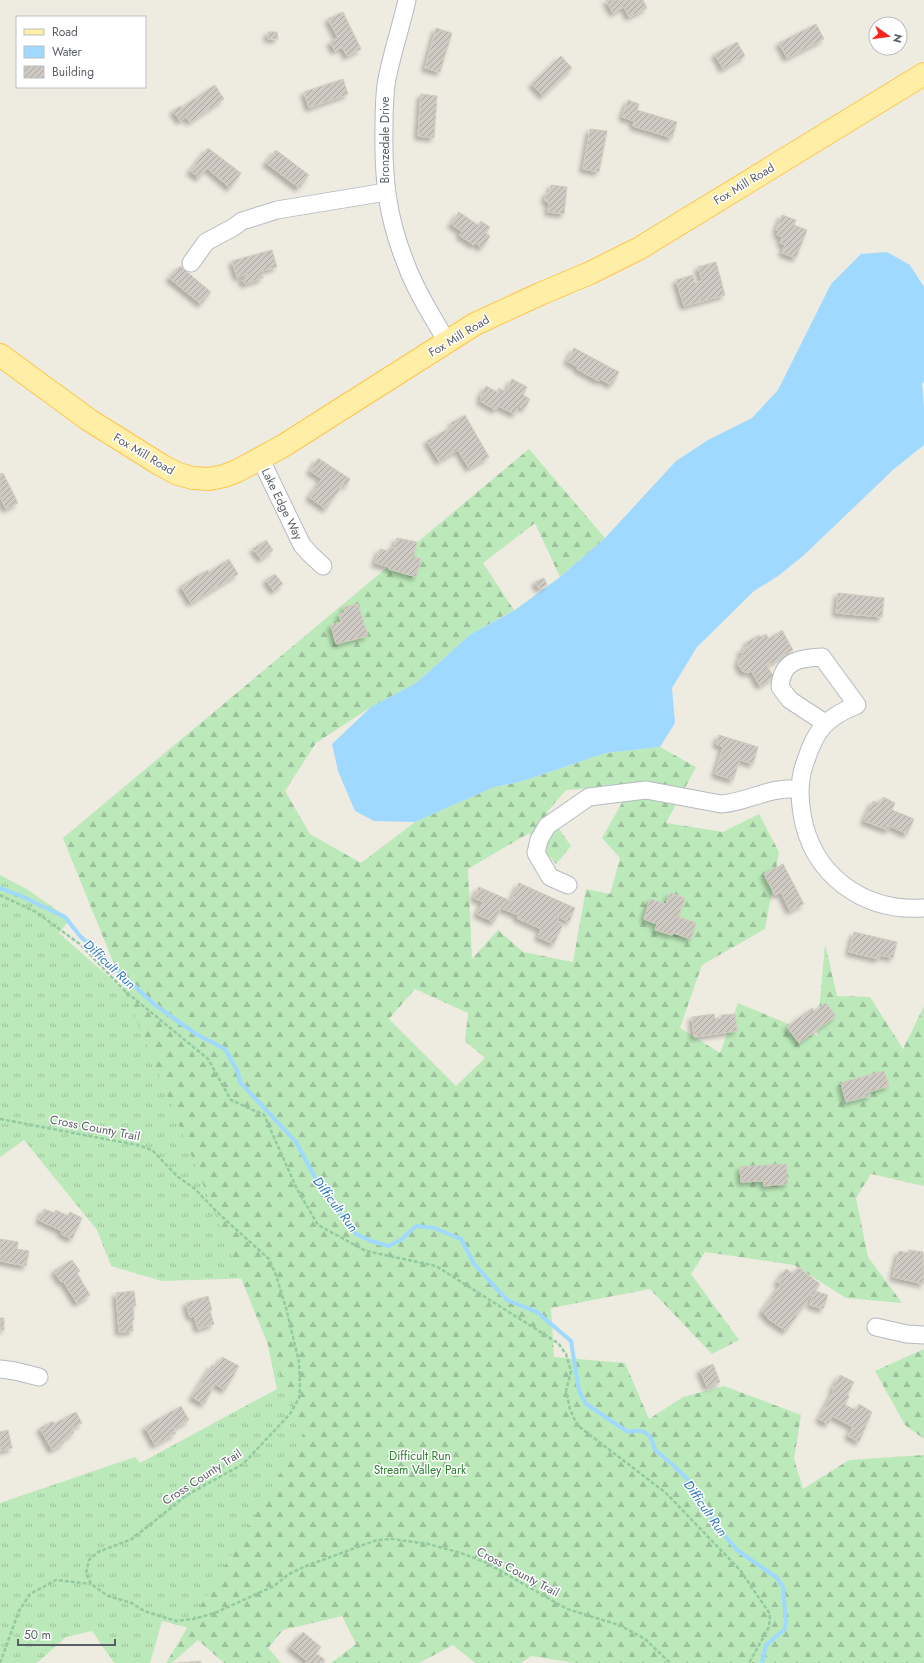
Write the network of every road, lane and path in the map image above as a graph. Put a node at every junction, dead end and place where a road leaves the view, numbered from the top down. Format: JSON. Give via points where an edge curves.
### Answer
{"nodes":[{"id":1,"x":407,"y":0,"type":"edge"},
{"id":2,"x":924,"y":74,"type":"edge"},
{"id":3,"x":386,"y":192,"type":"junction"},
{"id":4,"x":191,"y":263,"type":"dead end"},
{"id":5,"x":447,"y":342,"type":"junction"},
{"id":6,"x":0,"y":355,"type":"edge"},
{"id":7,"x":260,"y":458,"type":"junction"},
{"id":8,"x":324,"y":566,"type":"dead end"},
{"id":9,"x":825,"y":723,"type":"junction"},
{"id":10,"x":800,"y":790,"type":"junction"},
{"id":11,"x":568,"y":885,"type":"dead end"},
{"id":12,"x":0,"y":895,"type":"edge"},
{"id":13,"x":924,"y":908,"type":"edge"},
{"id":14,"x":0,"y":1119,"type":"edge"},
{"id":15,"x":876,"y":1327,"type":"dead end"},
{"id":16,"x":924,"y":1335,"type":"edge"},
{"id":17,"x":0,"y":1369,"type":"edge"},
{"id":18,"x":39,"y":1377,"type":"dead end"},
{"id":19,"x":91,"y":1584,"type":"junction"},
{"id":20,"x":0,"y":1663,"type":"edge"},
{"id":21,"x":670,"y":1663,"type":"edge"},
{"id":22,"x":749,"y":1663,"type":"edge"}],
"edges":[{"from":1,"to":3,"type":"street","name":"Bronzedale Drive","via":[[390,63],[385,95],[383,160]]},
{"from":2,"to":5,"type":"main road","name":"Fox Mill Road","via":[[640,248],[475,324]]},
{"from":3,"to":4,"type":"street","via":[[277,210],[242,221],[206,242]]},
{"from":3,"to":5,"type":"street","name":"Bronzedale Drive","via":[[398,244],[406,264]]},
{"from":5,"to":7,"type":"main road","name":"Fox Mill Road"},
{"from":6,"to":7,"type":"main road","name":"Fox Mill Road","via":[[90,420],[144,456],[178,474],[210,479],[237,471]]},
{"from":7,"to":8,"type":"street","name":"Lake Edge Way","via":[[302,545]]},
{"from":9,"to":9,"type":"street","via":[[834,715],[858,705],[822,657],[793,662],[781,675],[780,687],[790,700]]},
{"from":9,"to":10,"type":"street","via":[[810,748],[803,768]]},
{"from":10,"to":11,"type":"street","via":[[787,788],[764,792],[731,804],[646,790],[589,797],[547,826],[538,840],[536,853],[550,877]]},
{"from":10,"to":13,"type":"street","via":[[804,826],[812,847],[831,875],[848,889],[886,906]]},
{"from":12,"to":22,"type":"path","via":[[36,912],[81,945],[125,992],[208,1059],[231,1100],[264,1115],[296,1189],[318,1225],[366,1251],[436,1266],[558,1343],[566,1354],[571,1372],[566,1391],[577,1425],[666,1493],[740,1570],[770,1614],[769,1627]]},
{"from":14,"to":19,"type":"path","name":"Cross County Trail","via":[[137,1145],[153,1151],[269,1259],[286,1308],[299,1362],[299,1398],[290,1414],[243,1464],[187,1495],[132,1538],[98,1552],[89,1560],[86,1573]]},
{"from":15,"to":16,"type":"street"},
{"from":17,"to":18,"type":"street"},
{"from":19,"to":20,"type":"path","via":[[56,1580],[30,1594],[19,1611]]},
{"from":19,"to":21,"type":"path","name":"Cross County Trail","via":[[108,1596],[132,1603],[156,1615],[176,1621],[193,1619],[215,1613],[274,1586],[288,1574],[306,1566],[377,1540],[392,1538],[428,1544],[485,1562],[567,1609],[619,1625],[644,1639]]}]}
